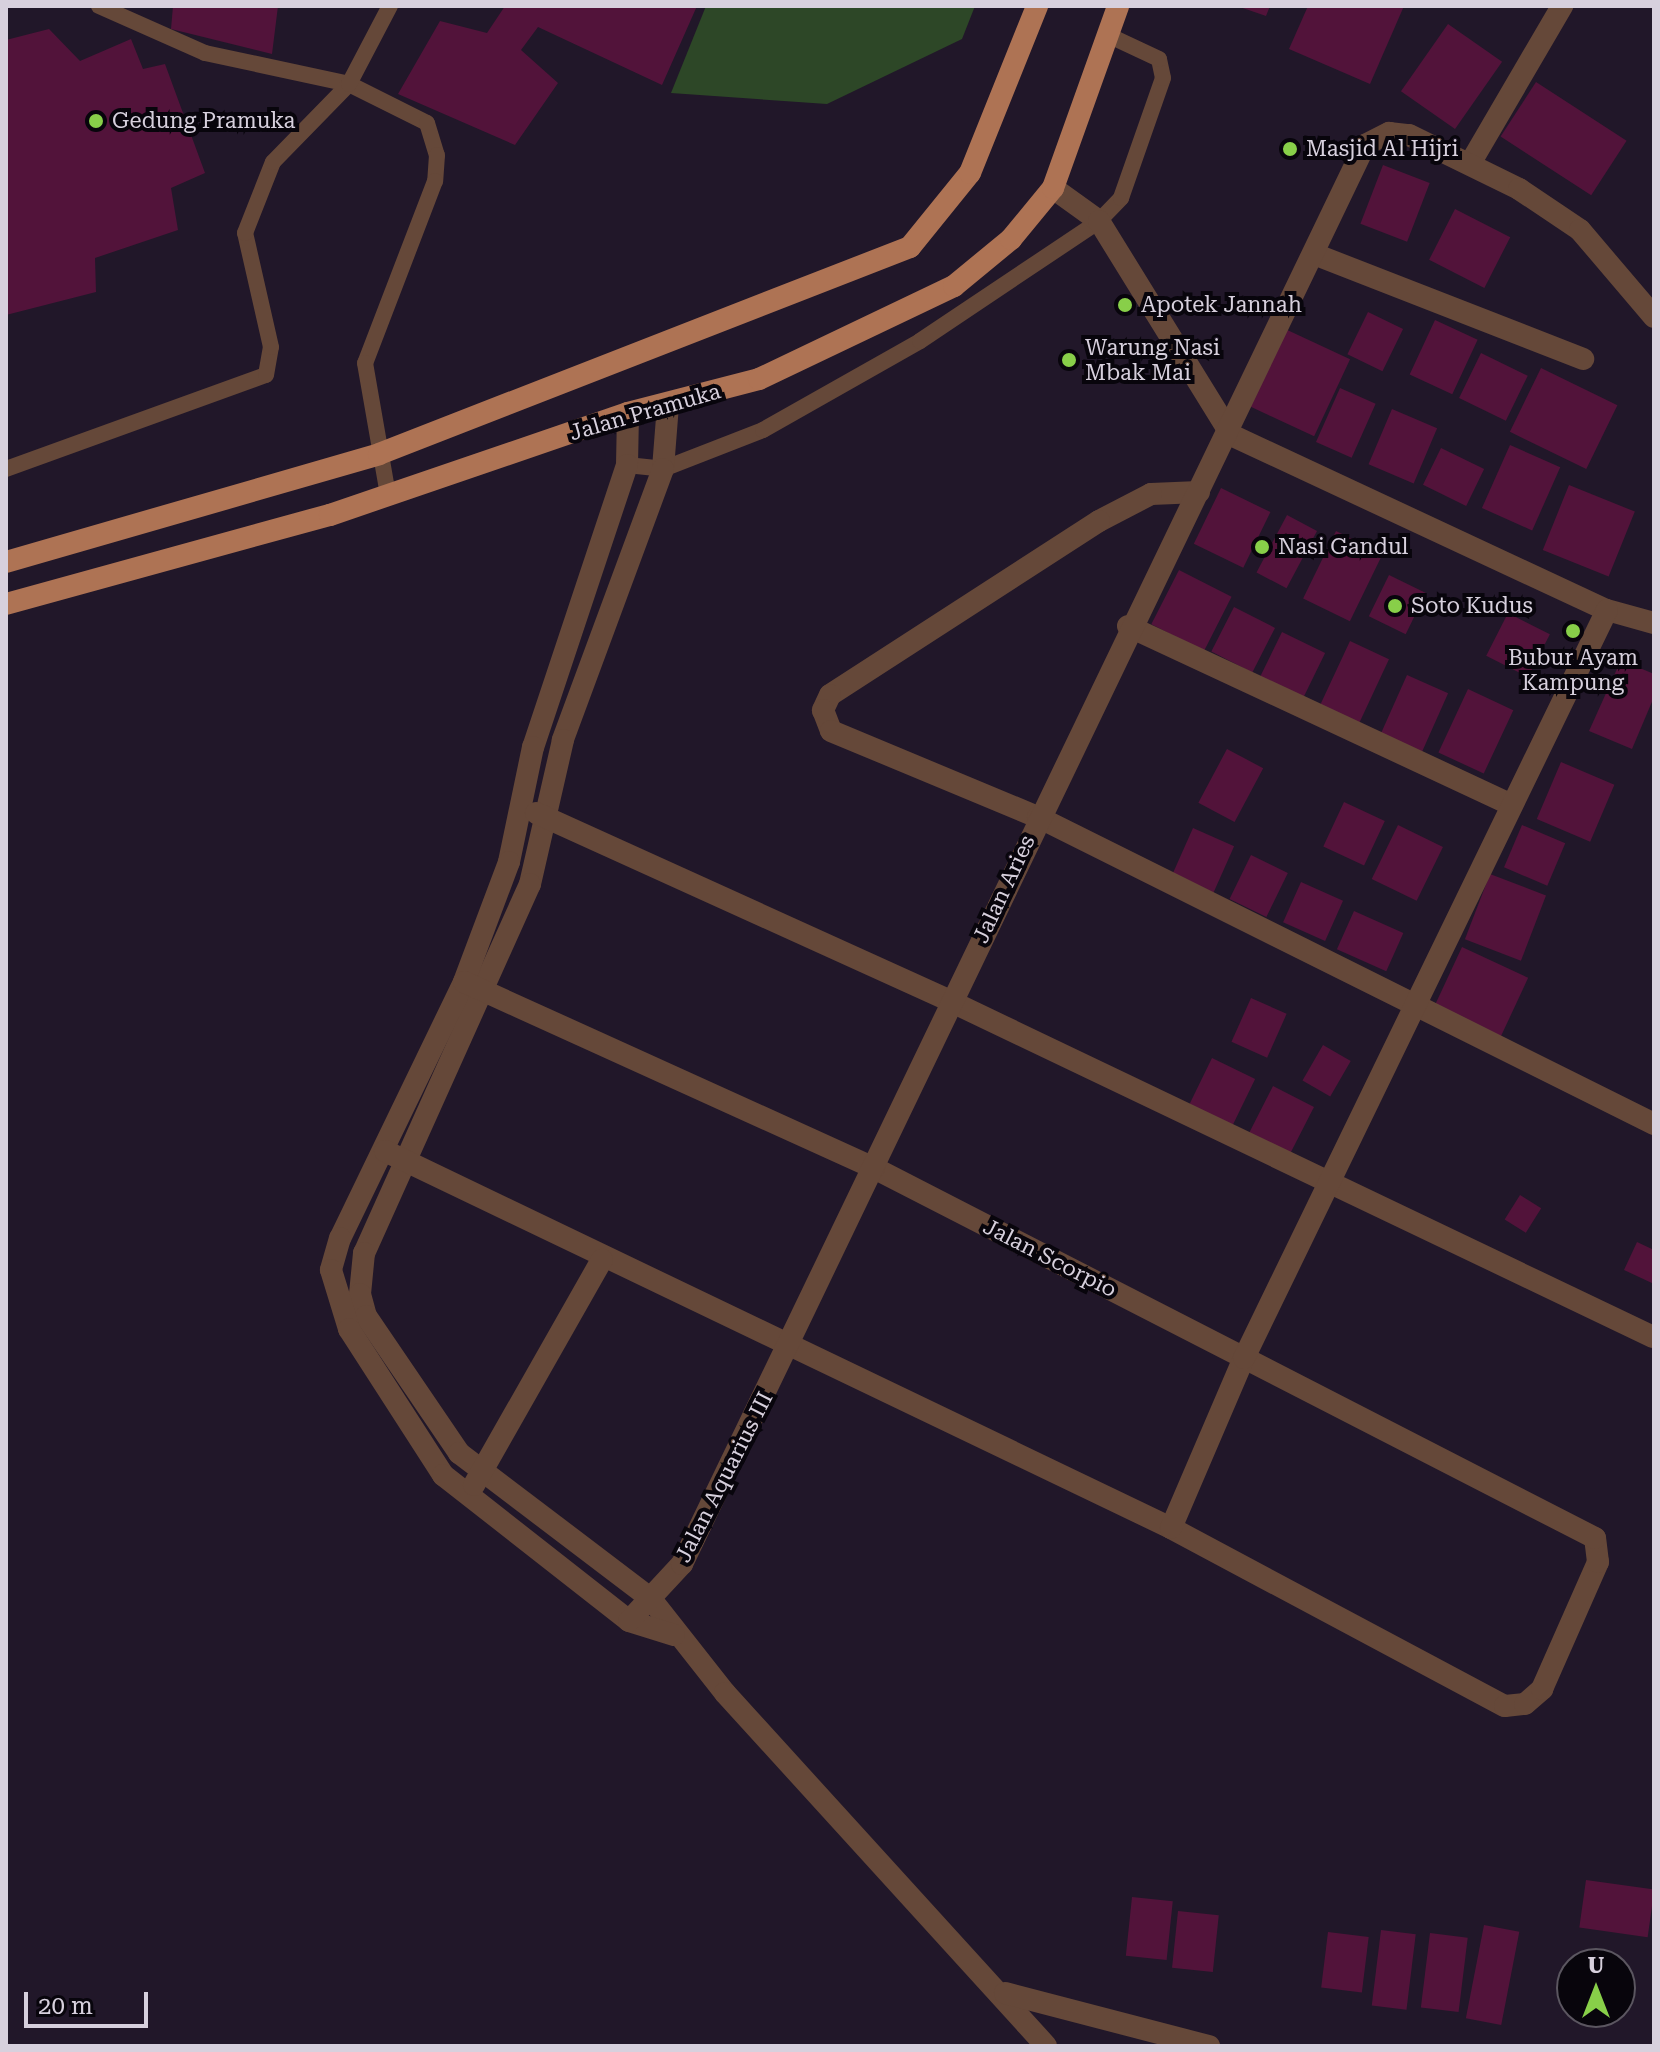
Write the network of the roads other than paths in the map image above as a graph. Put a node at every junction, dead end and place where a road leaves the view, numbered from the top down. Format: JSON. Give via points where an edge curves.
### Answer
{"nodes":[{"id":1,"x":99,"y":6,"type":"edge"},
{"id":2,"x":390,"y":6,"type":"edge"},
{"id":3,"x":1037,"y":6,"type":"edge"},
{"id":4,"x":1118,"y":6,"type":"edge"},
{"id":5,"x":1562,"y":6,"type":"edge"},
{"id":6,"x":1108,"y":35,"type":"junction"},
{"id":7,"x":349,"y":84,"type":"junction"},
{"id":8,"x":1471,"y":162,"type":"junction"},
{"id":9,"x":1053,"y":188,"type":"junction"},
{"id":10,"x":1099,"y":221,"type":"junction"},
{"id":11,"x":1314,"y":254,"type":"junction"},
{"id":12,"x":1650,"y":305,"type":"edge"},
{"id":13,"x":1583,"y":359,"type":"dead end"},
{"id":14,"x":668,"y":405,"type":"junction"},
{"id":15,"x":628,"y":413,"type":"junction"},
{"id":16,"x":1231,"y":435,"type":"junction"},
{"id":17,"x":379,"y":454,"type":"junction"},
{"id":18,"x":627,"y":465,"type":"junction"},
{"id":19,"x":6,"y":469,"type":"edge"},
{"id":20,"x":663,"y":469,"type":"junction"},
{"id":21,"x":1199,"y":492,"type":"junction"},
{"id":22,"x":388,"y":495,"type":"junction"},
{"id":23,"x":6,"y":562,"type":"edge"},
{"id":24,"x":6,"y":604,"type":"edge"},
{"id":25,"x":1607,"y":610,"type":"junction"},
{"id":26,"x":1654,"y":623,"type":"edge"},
{"id":27,"x":1128,"y":626,"type":"junction"},
{"id":28,"x":1510,"y":804,"type":"junction"},
{"id":29,"x":522,"y":807,"type":"junction"},
{"id":30,"x":1038,"y":817,"type":"junction"},
{"id":31,"x":550,"y":819,"type":"junction"},
{"id":32,"x":464,"y":982,"type":"junction"},
{"id":33,"x":486,"y":995,"type":"junction"},
{"id":34,"x":952,"y":1002,"type":"junction"},
{"id":35,"x":1415,"y":1003,"type":"junction"},
{"id":36,"x":1654,"y":1124,"type":"edge"},
{"id":37,"x":385,"y":1151,"type":"junction"},
{"id":38,"x":405,"y":1167,"type":"junction"},
{"id":39,"x":874,"y":1168,"type":"junction"},
{"id":40,"x":1329,"y":1183,"type":"junction"},
{"id":41,"x":602,"y":1260,"type":"junction"},
{"id":42,"x":1653,"y":1337,"type":"edge"},
{"id":43,"x":789,"y":1350,"type":"junction"},
{"id":44,"x":1244,"y":1358,"type":"junction"},
{"id":45,"x":481,"y":1476,"type":"junction"},
{"id":46,"x":465,"y":1496,"type":"junction"},
{"id":47,"x":1171,"y":1528,"type":"junction"},
{"id":48,"x":651,"y":1599,"type":"junction"},
{"id":49,"x":629,"y":1621,"type":"junction"},
{"id":50,"x":674,"y":1635,"type":"junction"},
{"id":51,"x":1005,"y":1993,"type":"junction"},
{"id":52,"x":1064,"y":2011,"type":"junction"},
{"id":53,"x":1044,"y":2045,"type":"edge"},
{"id":54,"x":1209,"y":2046,"type":"edge"}],
"edges":[{"from":1,"to":7,"type":"lane","via":[[205,53]]},
{"from":2,"to":7,"type":"lane"},
{"from":3,"to":17,"type":"main road","via":[[970,173],[910,247]]},
{"from":4,"to":6,"type":"main road","name":"Jalan Pramuka"},
{"from":5,"to":8,"type":"street"},
{"from":6,"to":9,"type":"main road","name":"Jalan Pramuka"},
{"from":6,"to":10,"type":"lane","via":[[1159,59],[1163,78],[1121,198]]},
{"from":7,"to":17,"type":"lane","via":[[427,123],[437,155],[435,181],[365,363]]},
{"from":7,"to":19,"type":"lane","via":[[273,162],[245,233],[271,347],[266,375],[241,390]]},
{"from":8,"to":11,"type":"street","name":"Jalan Aries","via":[[1409,135],[1374,138]]},
{"from":8,"to":12,"type":"street","via":[[1580,230]]},
{"from":9,"to":10,"type":"street"},
{"from":9,"to":14,"type":"main road","name":"Jalan Pramuka","via":[[1011,239],[954,286],[759,379]]},
{"from":10,"to":16,"type":"street"},
{"from":10,"to":20,"type":"lane","via":[[920,341],[789,416]]},
{"from":11,"to":13,"type":"street"},
{"from":11,"to":16,"type":"street","name":"Jalan Aries"},
{"from":14,"to":15,"type":"main road","name":"Jalan Pramuka"},
{"from":14,"to":20,"type":"street"},
{"from":15,"to":18,"type":"street"},
{"from":15,"to":22,"type":"main road","name":"Jalan Pramuka"},
{"from":16,"to":21,"type":"street","name":"Jalan Aries"},
{"from":16,"to":25,"type":"street"},
{"from":17,"to":22,"type":"lane"},
{"from":17,"to":23,"type":"main road"},
{"from":18,"to":20,"type":"lane"},
{"from":18,"to":29,"type":"street","via":[[533,747]]},
{"from":20,"to":31,"type":"street","via":[[563,740]]},
{"from":21,"to":27,"type":"street","name":"Jalan Aries"},
{"from":21,"to":30,"type":"street","via":[[1151,494],[1099,521],[823,700],[831,731]]},
{"from":22,"to":24,"type":"main road","name":"Jalan Pramuka"},
{"from":25,"to":26,"type":"street"},
{"from":25,"to":28,"type":"street"},
{"from":27,"to":28,"type":"street"},
{"from":27,"to":30,"type":"street","name":"Jalan Aries"},
{"from":28,"to":35,"type":"street"},
{"from":29,"to":31,"type":"street"},
{"from":29,"to":32,"type":"street"},
{"from":30,"to":34,"type":"street","name":"Jalan Aries"},
{"from":30,"to":35,"type":"street"},
{"from":31,"to":33,"type":"street"},
{"from":31,"to":34,"type":"street"},
{"from":32,"to":33,"type":"street","name":"Jalan Scorpio"},
{"from":32,"to":37,"type":"street"},
{"from":33,"to":38,"type":"street"},
{"from":33,"to":39,"type":"street","name":"Jalan Scorpio"},
{"from":34,"to":39,"type":"street","name":"Jalan Aries"},
{"from":34,"to":40,"type":"street"},
{"from":35,"to":36,"type":"street"},
{"from":35,"to":40,"type":"street"},
{"from":37,"to":38,"type":"street"},
{"from":37,"to":46,"type":"street","via":[[340,1238],[331,1270],[338,1302],[385,1395]]},
{"from":38,"to":41,"type":"street"},
{"from":38,"to":45,"type":"street","via":[[364,1253],[360,1294],[414,1392]]},
{"from":39,"to":43,"type":"street","name":"Jalan Aries"},
{"from":39,"to":44,"type":"street","name":"Jalan Scorpio"},
{"from":40,"to":42,"type":"street"},
{"from":40,"to":44,"type":"street"},
{"from":41,"to":43,"type":"street"},
{"from":41,"to":45,"type":"street"},
{"from":43,"to":47,"type":"street"},
{"from":43,"to":48,"type":"street","name":"Jalan Aquarius III","via":[[682,1564]]},
{"from":44,"to":47,"type":"street"},
{"from":44,"to":47,"type":"street","name":"Jalan Scorpio","via":[[1601,1545],[1542,1689],[1525,1704],[1505,1706]]},
{"from":45,"to":46,"type":"street"},
{"from":45,"to":48,"type":"street"},
{"from":46,"to":49,"type":"street"},
{"from":48,"to":49,"type":"street"},
{"from":48,"to":50,"type":"street"},
{"from":49,"to":50,"type":"street"},
{"from":50,"to":51,"type":"street"},
{"from":51,"to":52,"type":"street"},
{"from":51,"to":53,"type":"street"},
{"from":52,"to":53,"type":"street"},
{"from":52,"to":54,"type":"street"}]}
